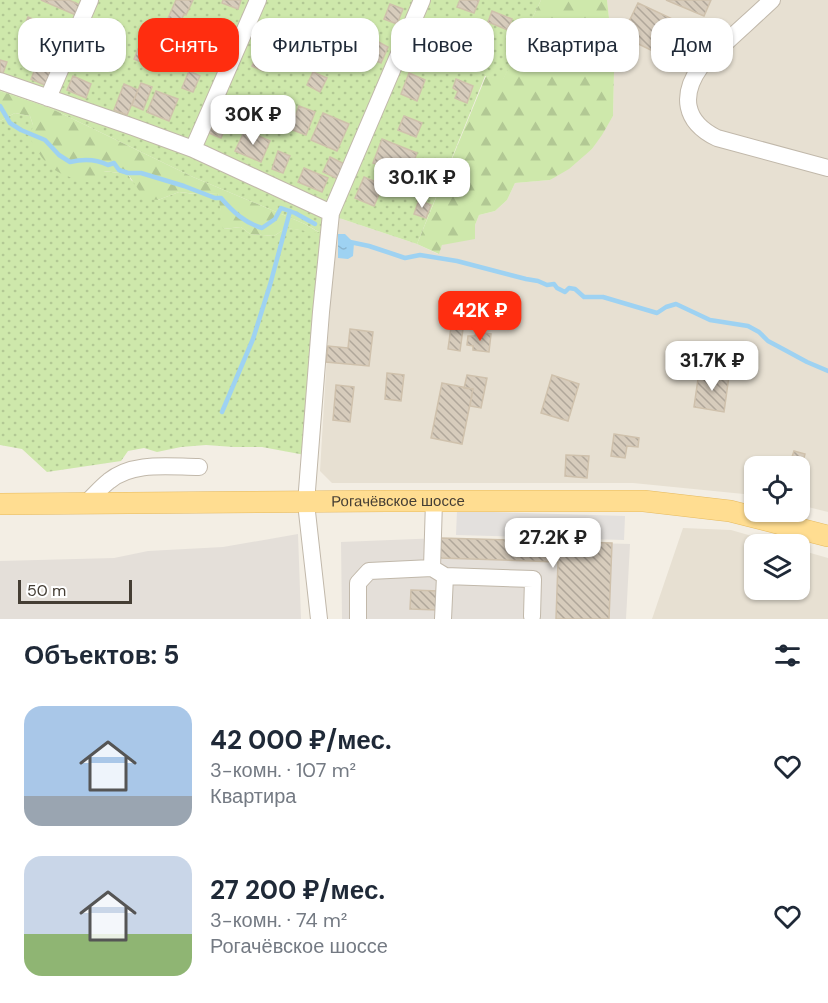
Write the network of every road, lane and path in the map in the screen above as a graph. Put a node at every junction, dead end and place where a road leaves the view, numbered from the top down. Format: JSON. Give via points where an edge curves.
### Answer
{"nodes":[{"id":1,"x":90,"y":0,"type":"edge"},
{"id":2,"x":258,"y":0,"type":"edge"},
{"id":3,"x":422,"y":0,"type":"edge"},
{"id":4,"x":772,"y":0,"type":"edge"},
{"id":5,"x":0,"y":81,"type":"edge"},
{"id":6,"x":48,"y":98,"type":"junction"},
{"id":7,"x":193,"y":149,"type":"junction"},
{"id":8,"x":828,"y":168,"type":"edge"},
{"id":9,"x":331,"y":213,"type":"junction"},
{"id":10,"x":200,"y":467,"type":"dead end"},
{"id":11,"x":434,"y":501,"type":"junction"},
{"id":12,"x":306,"y":503,"type":"junction"},
{"id":13,"x":0,"y":504,"type":"edge"},
{"id":14,"x":85,"y":504,"type":"junction"},
{"id":15,"x":828,"y":536,"type":"edge"},
{"id":16,"x":439,"y":572,"type":"junction"},
{"id":17,"x":532,"y":616,"type":"dead end"},
{"id":18,"x":320,"y":619,"type":"edge"},
{"id":19,"x":358,"y":619,"type":"edge"},
{"id":20,"x":443,"y":619,"type":"edge"}],
"edges":[{"from":1,"to":6,"type":"street"},
{"from":2,"to":7,"type":"street"},
{"from":3,"to":9,"type":"street"},
{"from":4,"to":8,"type":"street","via":[[701,65],[690,85],[687,107],[696,122],[717,138]]},
{"from":5,"to":6,"type":"street"},
{"from":6,"to":7,"type":"street"},
{"from":7,"to":9,"type":"street"},
{"from":9,"to":12,"type":"street"},
{"from":10,"to":14,"type":"street","via":[[139,468],[124,472]]},
{"from":11,"to":12,"type":"main road","name":"Рогачёвское шоссе"},
{"from":11,"to":15,"type":"main road","name":"Рогачёвское шоссе","via":[[644,501],[730,512]]},
{"from":11,"to":16,"type":"street"},
{"from":12,"to":14,"type":"main road","name":"Рогачёвское шоссе"},
{"from":12,"to":18,"type":"street"},
{"from":13,"to":14,"type":"main road","name":"Рогачёвское шоссе"},
{"from":16,"to":17,"type":"street","via":[[533,579]]},
{"from":16,"to":19,"type":"street","via":[[369,571],[358,584]]},
{"from":16,"to":20,"type":"street"}]}
